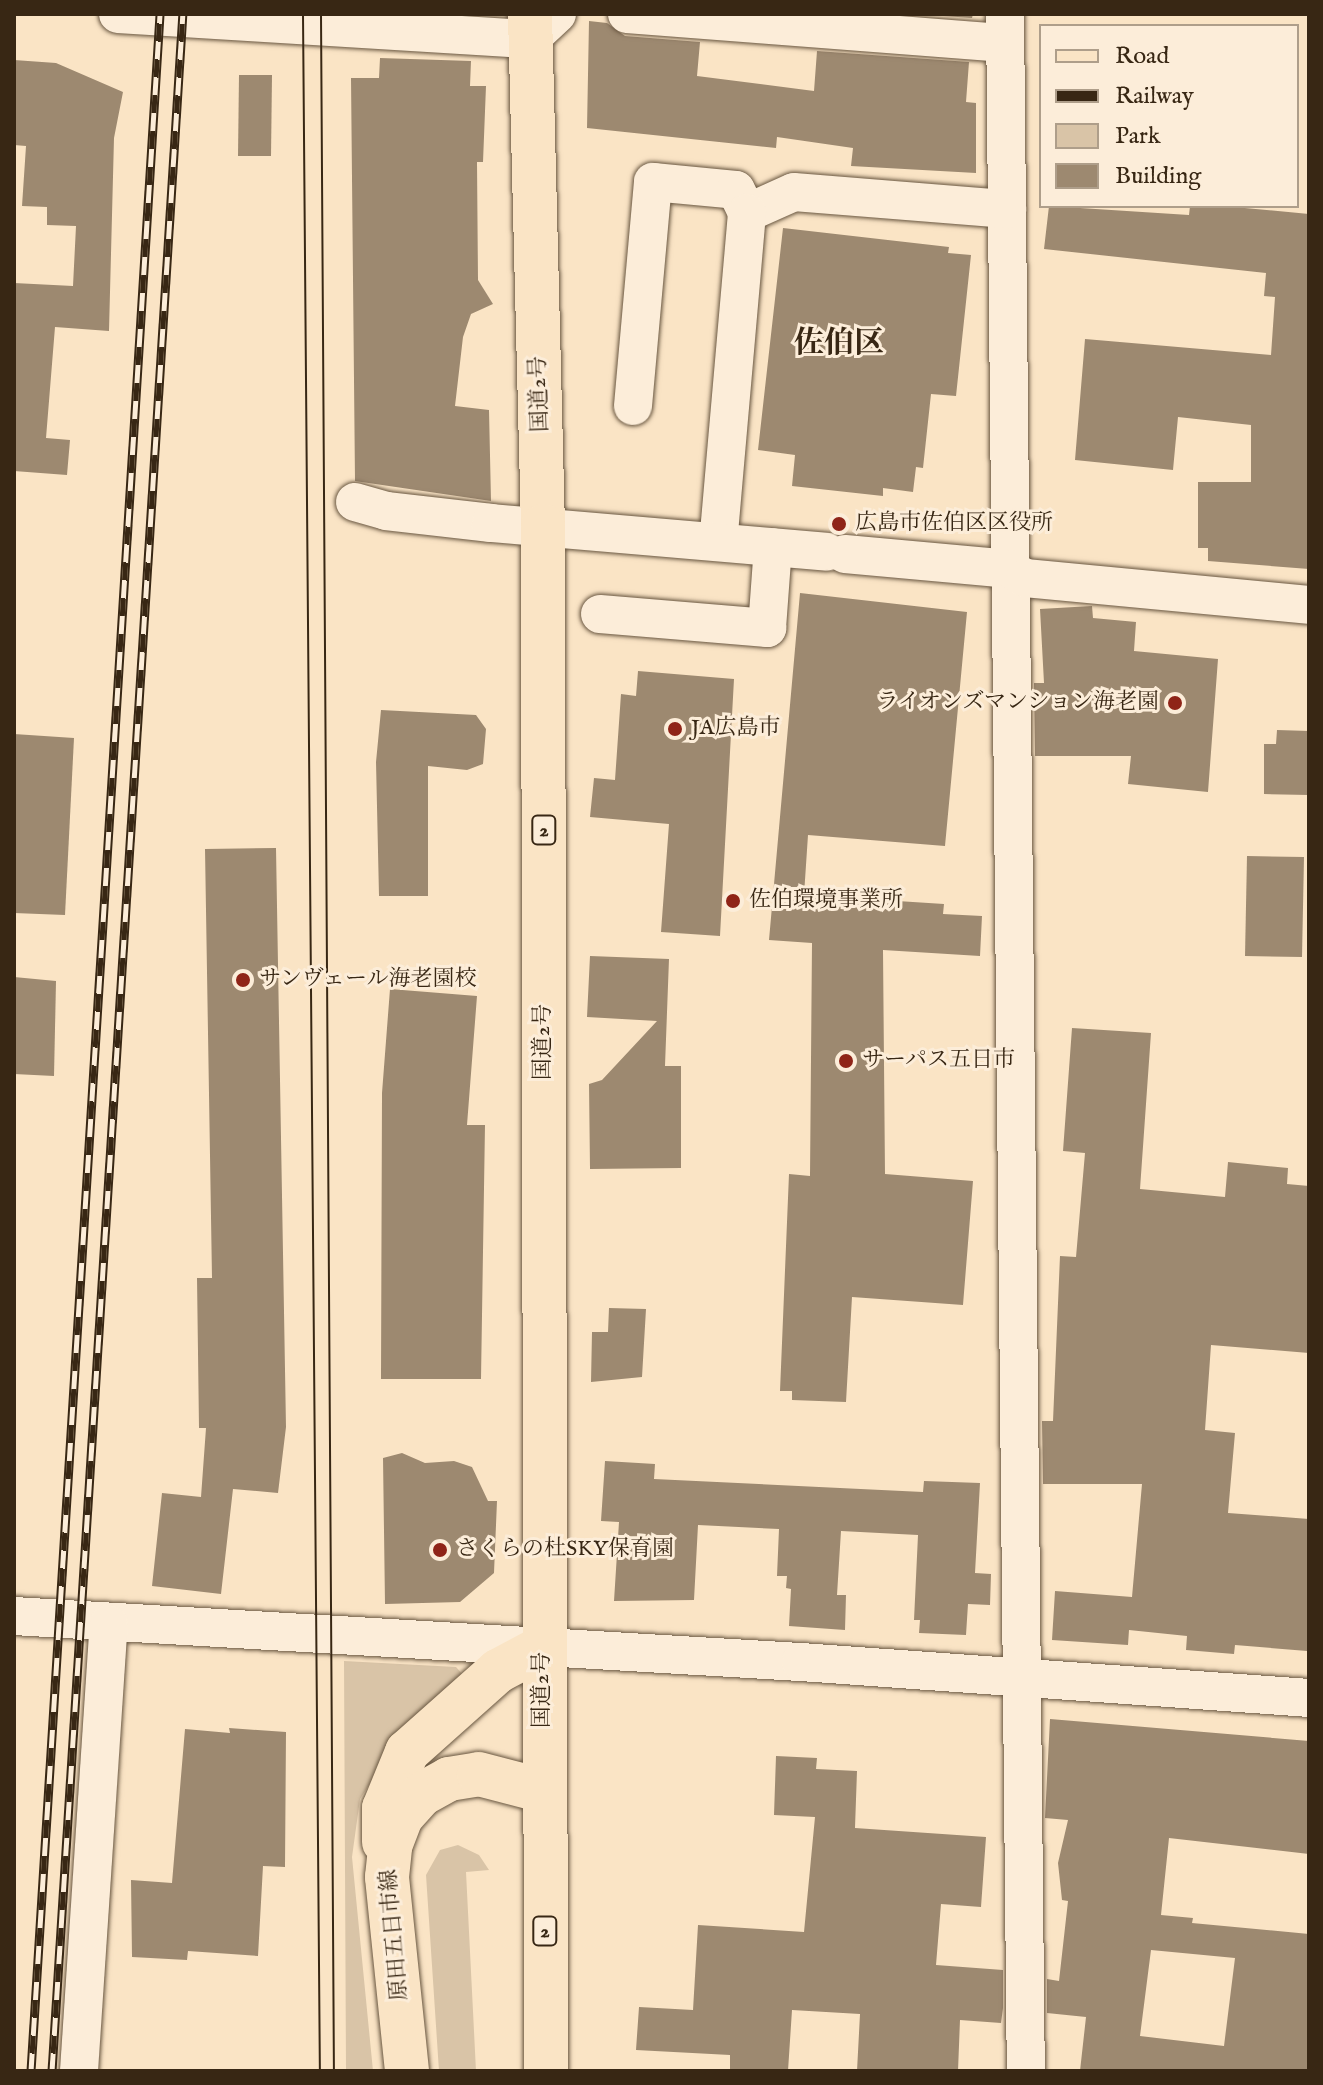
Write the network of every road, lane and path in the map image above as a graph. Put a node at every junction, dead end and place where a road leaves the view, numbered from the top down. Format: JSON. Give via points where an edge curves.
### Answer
{"nodes":[{"id":1,"x":118,"y":14,"type":"edge"},
{"id":2,"x":627,"y":14,"type":"edge"},
{"id":3,"x":539,"y":22,"type":"edge"},
{"id":4,"x":1005,"y":28,"type":"edge"},
{"id":5,"x":1007,"y":209,"type":"junction"},
{"id":6,"x":747,"y":213,"type":"junction"},
{"id":7,"x":633,"y":406,"type":"dead end"},
{"id":8,"x":355,"y":502,"type":"dead end"},
{"id":9,"x":543,"y":526,"type":"junction"},
{"id":10,"x":718,"y":542,"type":"junction"},
{"id":11,"x":773,"y":547,"type":"junction"},
{"id":12,"x":1010,"y":569,"type":"junction"},
{"id":13,"x":1309,"y":605,"type":"edge"},
{"id":14,"x":600,"y":614,"type":"dead end"},
{"id":15,"x":14,"y":1616,"type":"edge"},
{"id":16,"x":109,"y":1624,"type":"junction"},
{"id":17,"x":543,"y":1647,"type":"junction"},
{"id":18,"x":1021,"y":1676,"type":"junction"},
{"id":19,"x":1309,"y":1698,"type":"edge"},
{"id":20,"x":544,"y":1791,"type":"junction"},
{"id":21,"x":387,"y":1877,"type":"junction"},
{"id":22,"x":79,"y":2071,"type":"edge"},
{"id":23,"x":407,"y":2071,"type":"edge"},
{"id":24,"x":546,"y":2071,"type":"edge"},
{"id":25,"x":1026,"y":2071,"type":"edge"}],
"edges":[{"from":1,"to":3,"type":"street"},
{"from":2,"to":4,"type":"street"},
{"from":3,"to":9,"type":"main road","name":"国道2号","number":"2"},
{"from":4,"to":5,"type":"street"},
{"from":5,"to":6,"type":"street","via":[[794,192]]},
{"from":5,"to":12,"type":"street"},
{"from":6,"to":7,"type":"street","via":[[736,190],[653,182]]},
{"from":6,"to":10,"type":"street"},
{"from":8,"to":9,"type":"street","via":[[386,511]]},
{"from":9,"to":10,"type":"street"},
{"from":9,"to":17,"type":"main road","name":"国道2号","number":"2"},
{"from":10,"to":11,"type":"street"},
{"from":11,"to":12,"type":"street"},
{"from":11,"to":14,"type":"street","via":[[767,628]]},
{"from":12,"to":13,"type":"street","via":[[1025,578]]},
{"from":12,"to":18,"type":"street"},
{"from":15,"to":16,"type":"street"},
{"from":16,"to":17,"type":"street"},
{"from":16,"to":22,"type":"street"},
{"from":17,"to":18,"type":"street"},
{"from":17,"to":20,"type":"main road","name":"国道2号","number":"2"},
{"from":17,"to":21,"type":"main road","via":[[498,1671],[407,1752],[384,1808]]},
{"from":18,"to":19,"type":"street"},
{"from":18,"to":25,"type":"street"},
{"from":20,"to":21,"type":"main road","name":"原田五日市線","via":[[479,1774],[449,1779],[422,1794],[401,1817],[390,1846]]},
{"from":20,"to":24,"type":"main road","name":"国道2号","number":"2"},
{"from":21,"to":23,"type":"main road","name":"原田五日市線"}]}
